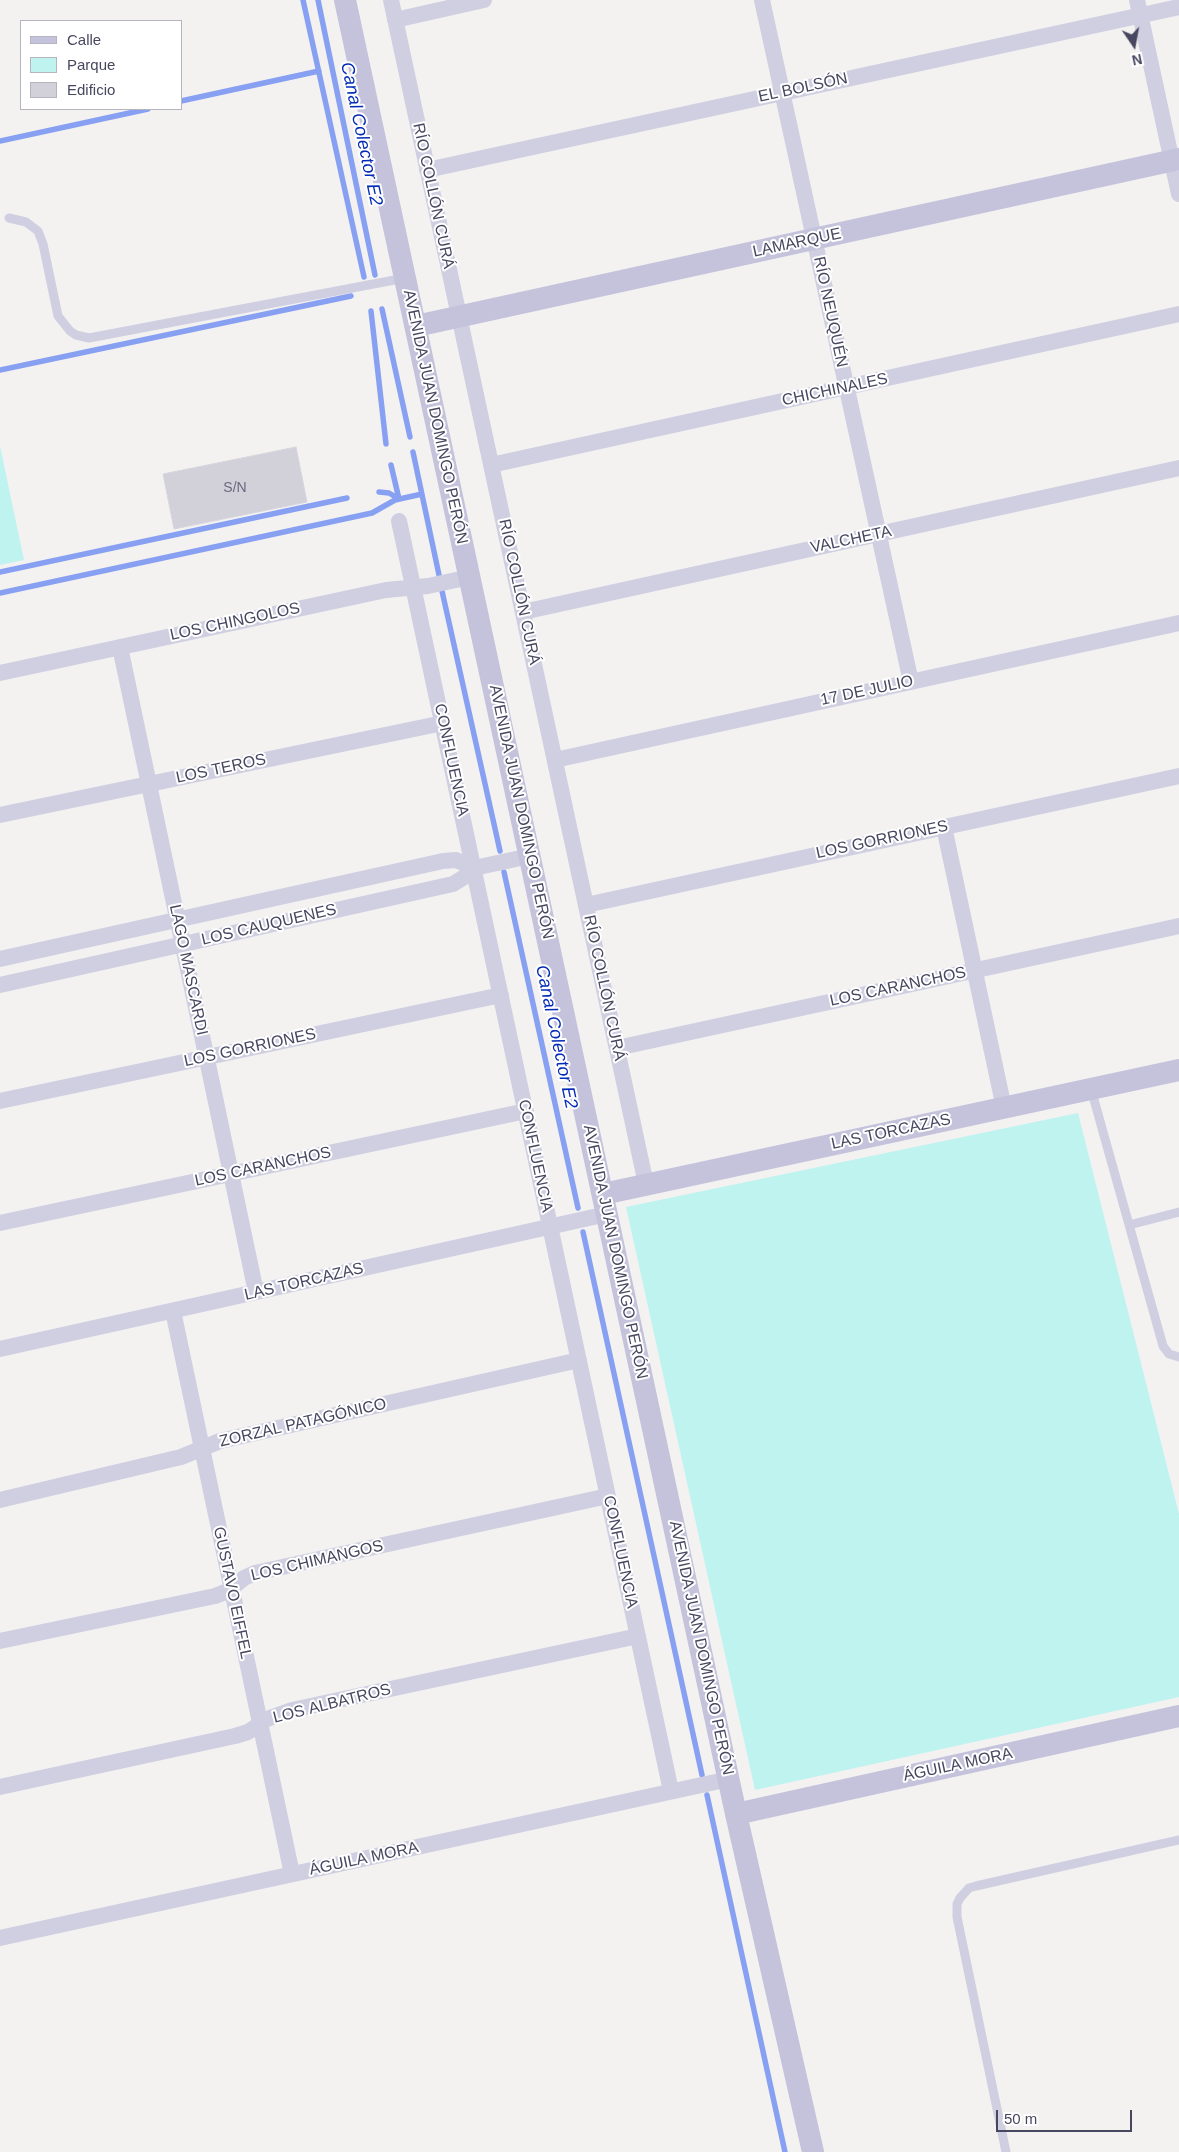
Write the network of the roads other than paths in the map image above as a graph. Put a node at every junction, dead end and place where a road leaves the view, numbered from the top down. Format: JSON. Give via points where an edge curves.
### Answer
{"nodes":[{"id":1,"x":346,"y":0,"type":"edge"},
{"id":2,"x":391,"y":0,"type":"edge"},
{"id":3,"x":484,"y":0,"type":"edge"},
{"id":4,"x":762,"y":0,"type":"edge"},
{"id":5,"x":1179,"y":7,"type":"edge"},
{"id":6,"x":1138,"y":8,"type":"edge"},
{"id":7,"x":395,"y":20,"type":"junction"},
{"id":8,"x":782,"y":93,"type":"junction"},
{"id":9,"x":1175,"y":160,"type":"edge"},
{"id":10,"x":428,"y":170,"type":"junction"},
{"id":11,"x":1179,"y":194,"type":"edge"},
{"id":12,"x":9,"y":218,"type":"dead end"},
{"id":13,"x":814,"y":239,"type":"junction"},
{"id":14,"x":405,"y":278,"type":"junction"},
{"id":15,"x":1179,"y":314,"type":"edge"},
{"id":16,"x":459,"y":316,"type":"junction"},
{"id":17,"x":416,"y":326,"type":"junction"},
{"id":18,"x":847,"y":387,"type":"junction"},
{"id":19,"x":491,"y":465,"type":"junction"},
{"id":20,"x":1179,"y":468,"type":"edge"},
{"id":21,"x":399,"y":521,"type":"dead end"},
{"id":22,"x":879,"y":534,"type":"junction"},
{"id":23,"x":470,"y":577,"type":"junction"},
{"id":24,"x":414,"y":587,"type":"junction"},
{"id":25,"x":523,"y":612,"type":"junction"},
{"id":26,"x":1179,"y":623,"type":"edge"},
{"id":27,"x":120,"y":647,"type":"junction"},
{"id":28,"x":0,"y":672,"type":"edge"},
{"id":29,"x":911,"y":682,"type":"junction"},
{"id":30,"x":443,"y":723,"type":"junction"},
{"id":31,"x":555,"y":760,"type":"junction"},
{"id":32,"x":1179,"y":776,"type":"edge"},
{"id":33,"x":149,"y":784,"type":"junction"},
{"id":34,"x":0,"y":815,"type":"edge"},
{"id":35,"x":944,"y":827,"type":"junction"},
{"id":36,"x":530,"y":856,"type":"junction"},
{"id":37,"x":474,"y":868,"type":"junction"},
{"id":38,"x":586,"y":905,"type":"junction"},
{"id":39,"x":178,"y":920,"type":"junction"},
{"id":40,"x":1179,"y":926,"type":"edge"},
{"id":41,"x":183,"y":944,"type":"junction"},
{"id":42,"x":0,"y":959,"type":"edge"},
{"id":43,"x":974,"y":970,"type":"junction"},
{"id":44,"x":0,"y":985,"type":"edge"},
{"id":45,"x":501,"y":995,"type":"junction"},
{"id":46,"x":617,"y":1048,"type":"junction"},
{"id":47,"x":206,"y":1057,"type":"junction"},
{"id":48,"x":1179,"y":1070,"type":"edge"},
{"id":49,"x":1091,"y":1089,"type":"junction"},
{"id":50,"x":0,"y":1101,"type":"edge"},
{"id":51,"x":1004,"y":1108,"type":"junction"},
{"id":52,"x":526,"y":1111,"type":"junction"},
{"id":53,"x":231,"y":1174,"type":"junction"},
{"id":54,"x":646,"y":1184,"type":"junction"},
{"id":55,"x":605,"y":1204,"type":"junction"},
{"id":56,"x":1179,"y":1212,"type":"edge"},
{"id":57,"x":0,"y":1223,"type":"edge"},
{"id":58,"x":1129,"y":1225,"type":"junction"},
{"id":59,"x":550,"y":1227,"type":"junction"},
{"id":60,"x":256,"y":1292,"type":"junction"},
{"id":61,"x":173,"y":1311,"type":"junction"},
{"id":62,"x":0,"y":1349,"type":"edge"},
{"id":63,"x":1179,"y":1356,"type":"edge"},
{"id":64,"x":579,"y":1360,"type":"junction"},
{"id":65,"x":202,"y":1448,"type":"junction"},
{"id":66,"x":608,"y":1496,"type":"junction"},
{"id":67,"x":0,"y":1500,"type":"edge"},
{"id":68,"x":231,"y":1588,"type":"junction"},
{"id":69,"x":638,"y":1636,"type":"junction"},
{"id":70,"x":0,"y":1641,"type":"edge"},
{"id":71,"x":1179,"y":1716,"type":"edge"},
{"id":72,"x":260,"y":1724,"type":"junction"},
{"id":73,"x":729,"y":1779,"type":"junction"},
{"id":74,"x":0,"y":1787,"type":"edge"},
{"id":75,"x":671,"y":1791,"type":"junction"},
{"id":76,"x":736,"y":1814,"type":"junction"},
{"id":77,"x":1179,"y":1840,"type":"edge"},
{"id":78,"x":292,"y":1874,"type":"junction"},
{"id":79,"x":0,"y":1938,"type":"edge"},
{"id":80,"x":813,"y":2152,"type":"edge"},
{"id":81,"x":1006,"y":2152,"type":"edge"}],
"edges":[{"from":1,"to":14,"type":"street","name":"AVENIDA JUAN DOMINGO PERÓN"},
{"from":2,"to":7,"type":"street","name":"RÍO COLLÓN CURÁ"},
{"from":3,"to":7,"type":"street"},
{"from":4,"to":8,"type":"street","name":"RÍO NEUQUÉN"},
{"from":5,"to":6,"type":"street","name":"EL BOLSÓN"},
{"from":6,"to":8,"type":"street","name":"EL BOLSÓN"},
{"from":6,"to":9,"type":"street"},
{"from":7,"to":10,"type":"street","name":"RÍO COLLÓN CURÁ"},
{"from":8,"to":10,"type":"street","name":"EL BOLSÓN"},
{"from":8,"to":13,"type":"street","name":"RÍO NEUQUÉN"},
{"from":9,"to":11,"type":"street"},
{"from":9,"to":13,"type":"street","name":"LAMARQUE"},
{"from":10,"to":16,"type":"street","name":"RÍO COLLÓN CURÁ"},
{"from":12,"to":14,"type":"lane","via":[[26,222],[41,237],[58,316],[70,331],[82,337],[101,337]]},
{"from":13,"to":16,"type":"street","name":"LAMARQUE"},
{"from":13,"to":18,"type":"street","name":"RÍO NEUQUÉN"},
{"from":14,"to":17,"type":"street","name":"AVENIDA JUAN DOMINGO PERÓN"},
{"from":15,"to":18,"type":"street","name":"CHICHINALES"},
{"from":16,"to":17,"type":"street","name":"LAMARQUE"},
{"from":16,"to":19,"type":"street","name":"RÍO COLLÓN CURÁ"},
{"from":17,"to":23,"type":"street","name":"AVENIDA JUAN DOMINGO PERÓN"},
{"from":18,"to":19,"type":"street","name":"CHICHINALES"},
{"from":18,"to":22,"type":"street","name":"RÍO NEUQUÉN"},
{"from":19,"to":25,"type":"street","name":"RÍO COLLÓN CURÁ"},
{"from":20,"to":22,"type":"street","name":"VALCHETA"},
{"from":21,"to":24,"type":"street","name":"CONFLUENCIA"},
{"from":22,"to":25,"type":"street","name":"VALCHETA"},
{"from":22,"to":29,"type":"street","name":"RÍO NEUQUÉN"},
{"from":23,"to":24,"type":"street","name":"LOS CHINGOLOS"},
{"from":23,"to":36,"type":"street","name":"AVENIDA JUAN DOMINGO PERÓN"},
{"from":24,"to":27,"type":"street","name":"LOS CHINGOLOS","via":[[386,590]]},
{"from":24,"to":30,"type":"street","name":"CONFLUENCIA"},
{"from":25,"to":31,"type":"street","name":"RÍO COLLÓN CURÁ"},
{"from":26,"to":29,"type":"street","name":"17 DE JULIO"},
{"from":27,"to":28,"type":"street","name":"LOS CHINGOLOS"},
{"from":27,"to":33,"type":"street","name":"LAGO MASCARDI"},
{"from":29,"to":31,"type":"street","name":"17 DE JULIO"},
{"from":30,"to":33,"type":"street","name":"LOS TEROS"},
{"from":30,"to":37,"type":"street","name":"CONFLUENCIA"},
{"from":31,"to":38,"type":"street","name":"RÍO COLLÓN CURÁ"},
{"from":32,"to":35,"type":"street","name":"LOS GORRIONES"},
{"from":33,"to":34,"type":"street","name":"LOS TEROS"},
{"from":33,"to":39,"type":"street","name":"LAGO MASCARDI"},
{"from":35,"to":38,"type":"street","name":"LOS GORRIONES"},
{"from":35,"to":43,"type":"street"},
{"from":36,"to":37,"type":"street","name":"LOS CAUQUENES"},
{"from":36,"to":55,"type":"street","name":"AVENIDA JUAN DOMINGO PERÓN"},
{"from":37,"to":39,"type":"street","name":"LOS CAUQUENES","via":[[456,860],[443,861]]},
{"from":37,"to":41,"type":"street","name":"LOS CAUQUENES","via":[[453,884]]},
{"from":37,"to":45,"type":"street","name":"CONFLUENCIA"},
{"from":38,"to":46,"type":"street","name":"RÍO COLLÓN CURÁ"},
{"from":39,"to":41,"type":"street","name":"LAGO MASCARDI"},
{"from":39,"to":42,"type":"street","name":"LOS CAUQUENES"},
{"from":40,"to":43,"type":"street","name":"LOS CARANCHOS"},
{"from":41,"to":44,"type":"street","name":"LOS CAUQUENES"},
{"from":41,"to":47,"type":"street","name":"LAGO MASCARDI"},
{"from":43,"to":46,"type":"street","name":"LOS CARANCHOS"},
{"from":43,"to":51,"type":"street"},
{"from":45,"to":47,"type":"street","name":"LOS GORRIONES"},
{"from":45,"to":52,"type":"street","name":"CONFLUENCIA"},
{"from":46,"to":54,"type":"street","name":"RÍO COLLÓN CURÁ"},
{"from":47,"to":50,"type":"street","name":"LOS GORRIONES"},
{"from":47,"to":53,"type":"street","name":"LAGO MASCARDI"},
{"from":48,"to":49,"type":"street","name":"LAS TORCAZAS"},
{"from":49,"to":51,"type":"street","name":"LAS TORCAZAS"},
{"from":49,"to":58,"type":"lane"},
{"from":51,"to":54,"type":"street","name":"LAS TORCAZAS"},
{"from":52,"to":53,"type":"street","name":"LOS CARANCHOS"},
{"from":52,"to":59,"type":"street","name":"CONFLUENCIA"},
{"from":53,"to":57,"type":"street","name":"LOS CARANCHOS"},
{"from":53,"to":60,"type":"street","name":"LAGO MASCARDI"},
{"from":54,"to":55,"type":"street","name":"LAS TORCAZAS"},
{"from":55,"to":59,"type":"street","name":"LAS TORCAZAS"},
{"from":55,"to":73,"type":"street","name":"AVENIDA JUAN DOMINGO PERÓN"},
{"from":56,"to":58,"type":"lane"},
{"from":58,"to":63,"type":"lane","via":[[1163,1346],[1169,1354]]},
{"from":59,"to":60,"type":"street","name":"LAS TORCAZAS"},
{"from":59,"to":64,"type":"street","name":"CONFLUENCIA"},
{"from":60,"to":61,"type":"street","name":"LAS TORCAZAS"},
{"from":61,"to":62,"type":"street","name":"LAS TORCAZAS"},
{"from":61,"to":65,"type":"street","name":"GUSTAVO EIFFEL"},
{"from":64,"to":65,"type":"street","name":"ZORZAL PATAGÓNICO","via":[[220,1441]]},
{"from":64,"to":66,"type":"street","name":"CONFLUENCIA"},
{"from":65,"to":67,"type":"street","name":"ZORZAL PATAGÓNICO","via":[[173,1460]]},
{"from":65,"to":68,"type":"street","name":"GUSTAVO EIFFEL"},
{"from":66,"to":68,"type":"street","name":"LOS CHIMANGOS","via":[[254,1573]]},
{"from":66,"to":69,"type":"street","name":"CONFLUENCIA"},
{"from":68,"to":70,"type":"street","name":"LOS CHIMANGOS","via":[[215,1596]]},
{"from":68,"to":72,"type":"street","name":"GUSTAVO EIFFEL"},
{"from":69,"to":72,"type":"street","name":"LOS ALBATROS","via":[[292,1710]]},
{"from":69,"to":75,"type":"street","name":"CONFLUENCIA"},
{"from":71,"to":76,"type":"street","name":"ÁGUILA MORA"},
{"from":72,"to":74,"type":"street","name":"LOS ALBATROS","via":[[248,1732],[228,1738]]},
{"from":72,"to":78,"type":"street","name":"GUSTAVO EIFFEL"},
{"from":73,"to":75,"type":"street","name":"ÁGUILA MORA"},
{"from":73,"to":76,"type":"street","name":"AVENIDA JUAN DOMINGO PERÓN"},
{"from":75,"to":78,"type":"street","name":"ÁGUILA MORA"},
{"from":76,"to":80,"type":"street","name":"AVENIDA JUAN DOMINGO PERÓN"},
{"from":77,"to":81,"type":"lane","via":[[976,1886],[969,1888],[960,1898],[957,1917]]},
{"from":78,"to":79,"type":"street","name":"ÁGUILA MORA"}]}
